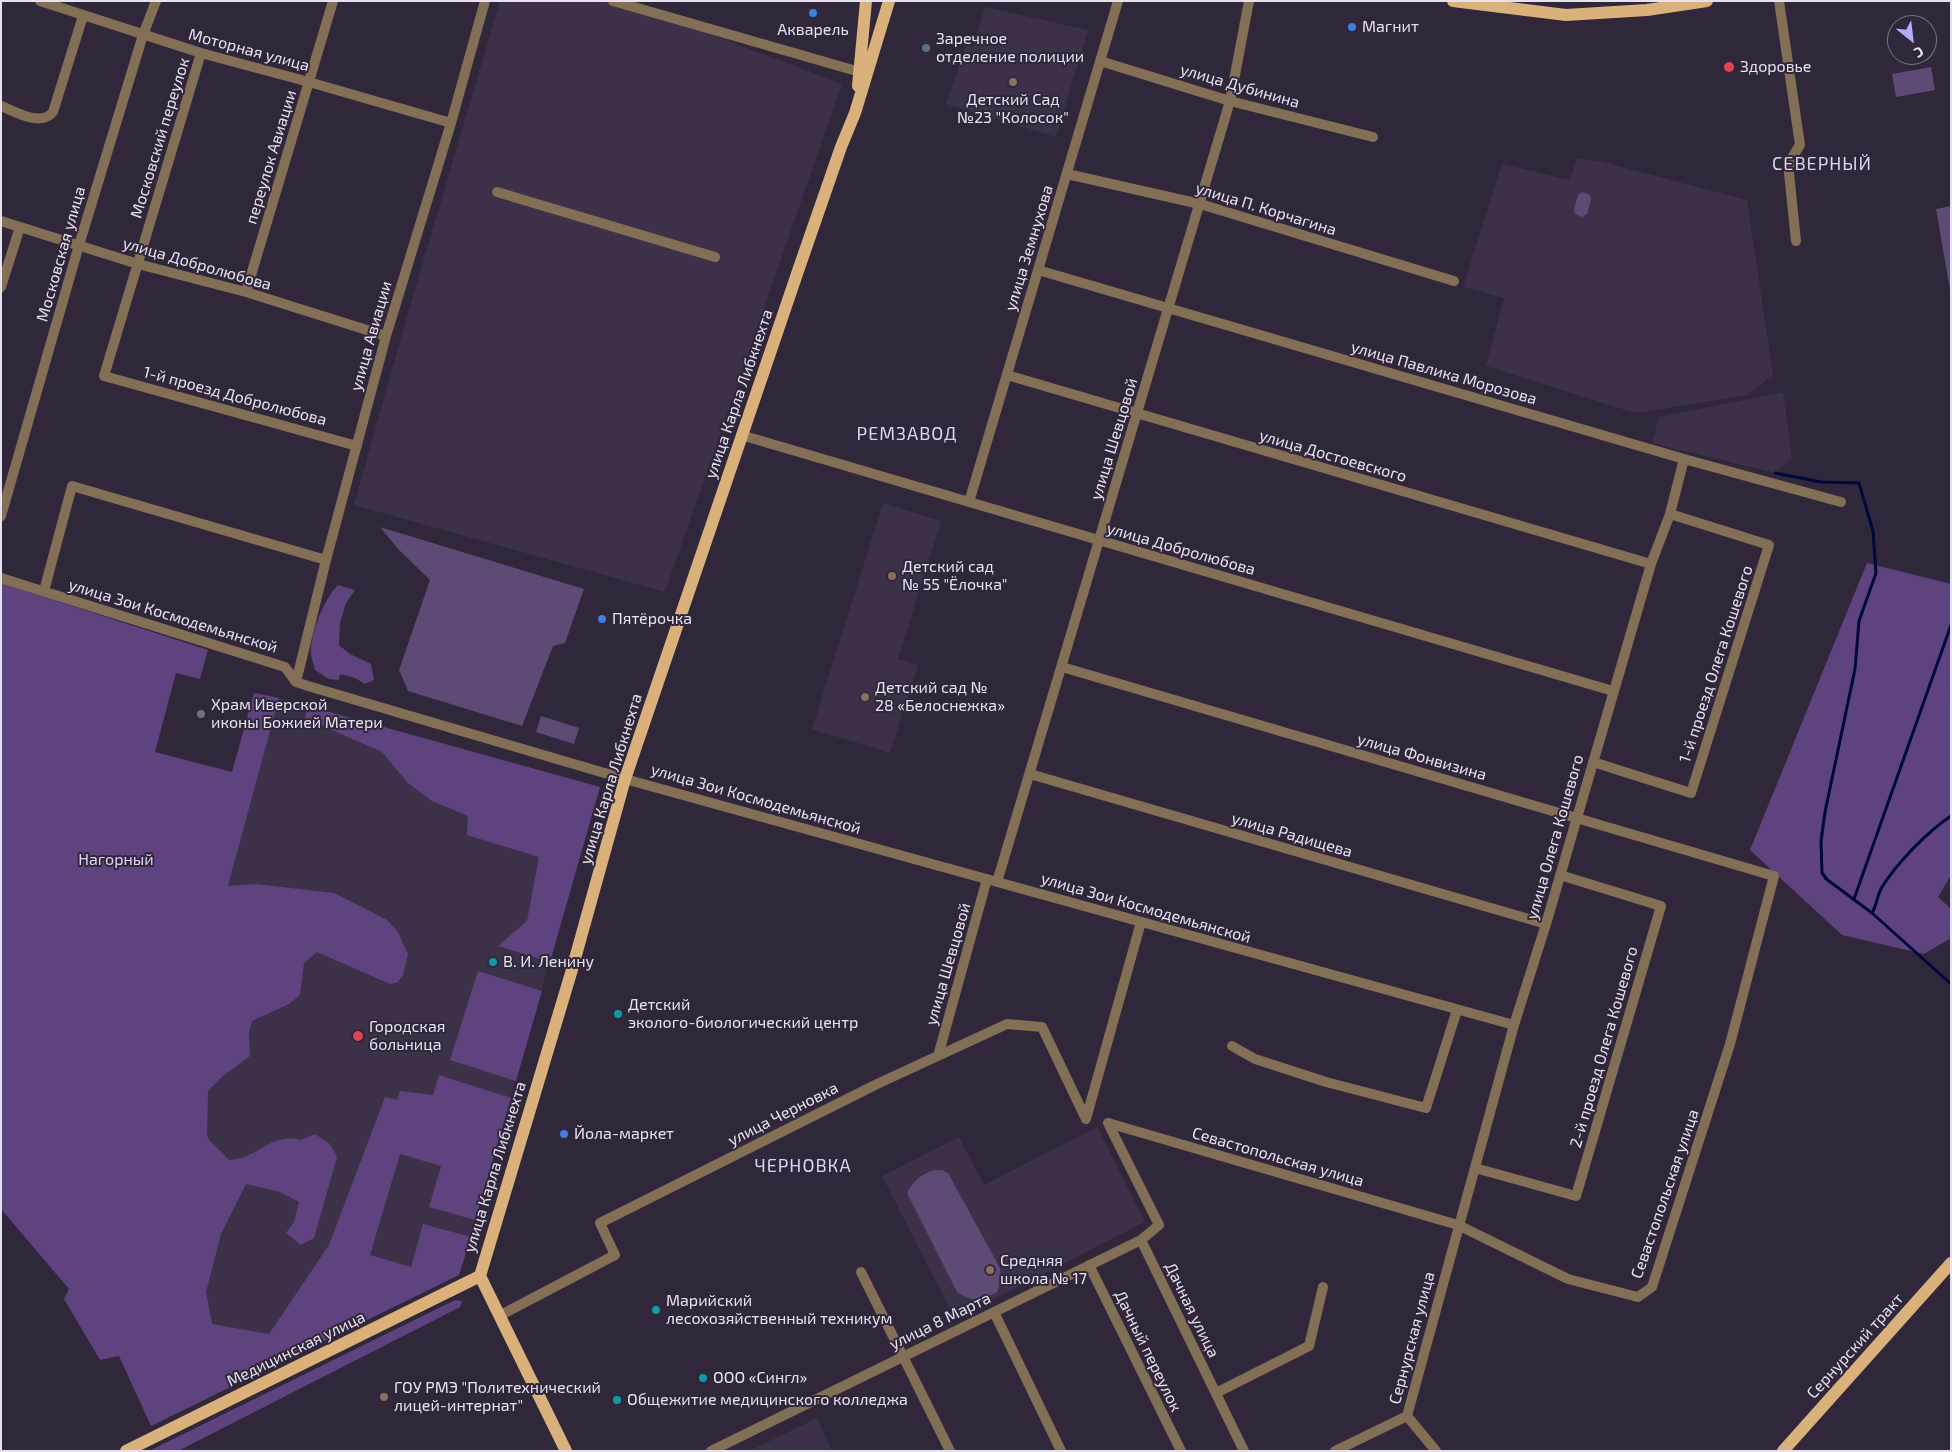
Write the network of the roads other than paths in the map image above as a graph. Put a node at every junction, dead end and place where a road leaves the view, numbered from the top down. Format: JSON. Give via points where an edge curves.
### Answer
{"nodes":[{"id":1,"x":40,"y":1,"type":"edge"},
{"id":2,"x":156,"y":1,"type":"edge"},
{"id":3,"x":333,"y":1,"type":"edge"},
{"id":4,"x":485,"y":1,"type":"edge"},
{"id":5,"x":613,"y":1,"type":"edge"},
{"id":6,"x":866,"y":1,"type":"edge"},
{"id":7,"x":890,"y":1,"type":"edge"},
{"id":8,"x":1118,"y":1,"type":"edge"},
{"id":9,"x":1249,"y":1,"type":"edge"},
{"id":10,"x":1453,"y":1,"type":"edge"},
{"id":11,"x":1707,"y":1,"type":"edge"},
{"id":12,"x":1779,"y":1,"type":"edge"},
{"id":13,"x":83,"y":16,"type":"junction"},
{"id":14,"x":143,"y":35,"type":"junction"},
{"id":15,"x":201,"y":53,"type":"junction"},
{"id":16,"x":1100,"y":61,"type":"junction"},
{"id":17,"x":860,"y":72,"type":"junction"},
{"id":18,"x":309,"y":82,"type":"junction"},
{"id":19,"x":1230,"y":101,"type":"junction"},
{"id":20,"x":1,"y":106,"type":"edge"},
{"id":21,"x":855,"y":113,"type":"junction"},
{"id":22,"x":451,"y":123,"type":"junction"},
{"id":23,"x":1373,"y":137,"type":"dead end"},
{"id":24,"x":1067,"y":174,"type":"junction"},
{"id":25,"x":497,"y":192,"type":"dead end"},
{"id":26,"x":1200,"y":204,"type":"junction"},
{"id":27,"x":1,"y":221,"type":"edge"},
{"id":28,"x":20,"y":227,"type":"junction"},
{"id":29,"x":1796,"y":241,"type":"dead end"},
{"id":30,"x":79,"y":245,"type":"junction"},
{"id":31,"x":715,"y":257,"type":"dead end"},
{"id":32,"x":138,"y":264,"type":"junction"},
{"id":33,"x":1038,"y":270,"type":"junction"},
{"id":34,"x":1454,"y":282,"type":"dead end"},
{"id":35,"x":1,"y":287,"type":"edge"},
{"id":36,"x":246,"y":292,"type":"junction"},
{"id":37,"x":1168,"y":309,"type":"junction"},
{"id":38,"x":386,"y":336,"type":"junction"},
{"id":39,"x":1007,"y":375,"type":"junction"},
{"id":40,"x":104,"y":376,"type":"joint"},
{"id":41,"x":1137,"y":414,"type":"junction"},
{"id":42,"x":741,"y":435,"type":"junction"},
{"id":43,"x":357,"y":446,"type":"junction"},
{"id":44,"x":1684,"y":459,"type":"junction"},
{"id":45,"x":969,"y":502,"type":"junction"},
{"id":46,"x":1842,"y":502,"type":"dead end"},
{"id":47,"x":1670,"y":514,"type":"junction"},
{"id":48,"x":1,"y":516,"type":"edge"},
{"id":49,"x":1099,"y":540,"type":"junction"},
{"id":50,"x":326,"y":560,"type":"junction"},
{"id":51,"x":1651,"y":564,"type":"junction"},
{"id":52,"x":1,"y":578,"type":"edge"},
{"id":53,"x":44,"y":591,"type":"junction"},
{"id":54,"x":1062,"y":667,"type":"junction"},
{"id":55,"x":296,"y":682,"type":"junction"},
{"id":56,"x":1613,"y":691,"type":"junction"},
{"id":57,"x":1593,"y":762,"type":"junction"},
{"id":58,"x":1030,"y":774,"type":"junction"},
{"id":59,"x":625,"y":779,"type":"junction"},
{"id":60,"x":1577,"y":818,"type":"junction"},
{"id":61,"x":1560,"y":875,"type":"junction"},
{"id":62,"x":1774,"y":876,"type":"joint"},
{"id":63,"x":992,"y":881,"type":"junction"},
{"id":64,"x":1141,"y":922,"type":"junction"},
{"id":65,"x":1546,"y":924,"type":"junction"},
{"id":66,"x":1456,"y":1010,"type":"junction"},
{"id":67,"x":1514,"y":1026,"type":"junction"},
{"id":68,"x":1232,"y":1046,"type":"dead end"},
{"id":69,"x":938,"y":1056,"type":"junction"},
{"id":70,"x":1108,"y":1124,"type":"joint"},
{"id":71,"x":1475,"y":1168,"type":"junction"},
{"id":72,"x":1458,"y":1225,"type":"junction"},
{"id":73,"x":1141,"y":1240,"type":"junction"},
{"id":74,"x":1951,"y":1263,"type":"edge"},
{"id":75,"x":1089,"y":1265,"type":"junction"},
{"id":76,"x":861,"y":1272,"type":"dead end"},
{"id":77,"x":480,"y":1276,"type":"junction"},
{"id":78,"x":1323,"y":1287,"type":"dead end"},
{"id":79,"x":994,"y":1312,"type":"junction"},
{"id":80,"x":499,"y":1316,"type":"junction"},
{"id":81,"x":903,"y":1356,"type":"junction"},
{"id":82,"x":1216,"y":1393,"type":"junction"},
{"id":83,"x":1407,"y":1416,"type":"junction"},
{"id":84,"x":126,"y":1451,"type":"edge"},
{"id":85,"x":566,"y":1451,"type":"edge"},
{"id":86,"x":711,"y":1451,"type":"edge"},
{"id":87,"x":950,"y":1451,"type":"edge"},
{"id":88,"x":1061,"y":1451,"type":"edge"},
{"id":89,"x":1181,"y":1451,"type":"edge"},
{"id":90,"x":1244,"y":1451,"type":"edge"},
{"id":91,"x":1335,"y":1451,"type":"edge"},
{"id":92,"x":1436,"y":1451,"type":"edge"},
{"id":93,"x":1783,"y":1451,"type":"edge"}],
"edges":[{"from":1,"to":13,"type":"street","name":"Моторная улица"},
{"from":2,"to":14,"type":"street","name":"Московская улица"},
{"from":3,"to":18,"type":"street","name":"переулок Авиации"},
{"from":4,"to":22,"type":"street","name":"улица Авиации"},
{"from":5,"to":17,"type":"street"},
{"from":6,"to":17,"type":"main road","name":"улица Карла Либкнехта"},
{"from":7,"to":21,"type":"main road","name":"улица Карла Либкнехта"},
{"from":8,"to":16,"type":"street","name":"улица Земнухова"},
{"from":9,"to":19,"type":"street","name":"улица Шевцовой"},
{"from":10,"to":11,"type":"main road","via":[[1566,15],[1647,10]]},
{"from":12,"to":29,"type":"street","via":[[1800,145],[1790,160],[1789,173]]},
{"from":13,"to":14,"type":"street","name":"Моторная улица"},
{"from":13,"to":20,"type":"street","via":[[53,112],[43,119]]},
{"from":14,"to":15,"type":"street","name":"Моторная улица"},
{"from":14,"to":30,"type":"street","name":"Московская улица"},
{"from":15,"to":18,"type":"street","name":"Моторная улица"},
{"from":15,"to":32,"type":"street","name":"Московский переулок"},
{"from":16,"to":19,"type":"street","name":"улица Дубинина"},
{"from":16,"to":24,"type":"street","name":"улица Земнухова"},
{"from":17,"to":21,"type":"main road","name":"улица Карла Либкнехта"},
{"from":18,"to":22,"type":"street","name":"Моторная улица"},
{"from":18,"to":36,"type":"street","name":"переулок Авиации"},
{"from":19,"to":23,"type":"street","name":"улица Дубинина"},
{"from":19,"to":26,"type":"street","name":"улица Шевцовой"},
{"from":21,"to":42,"type":"main road","name":"улица Карла Либкнехта"},
{"from":22,"to":38,"type":"street","name":"улица Авиации"},
{"from":24,"to":26,"type":"street","name":"улица П. Корчагина"},
{"from":24,"to":33,"type":"street","name":"улица Земнухова"},
{"from":25,"to":31,"type":"street"},
{"from":26,"to":34,"type":"street","name":"улица П. Корчагина"},
{"from":26,"to":37,"type":"street","name":"улица Шевцовой"},
{"from":27,"to":28,"type":"street","name":"улица Добролюбова"},
{"from":28,"to":30,"type":"street","name":"улица Добролюбова"},
{"from":28,"to":35,"type":"street"},
{"from":30,"to":32,"type":"street","name":"улица Добролюбова"},
{"from":30,"to":48,"type":"street","name":"Московская улица"},
{"from":32,"to":36,"type":"street","name":"улица Добролюбова"},
{"from":32,"to":40,"type":"street","name":"Московский переулок"},
{"from":33,"to":37,"type":"street","name":"улица Павлика Морозова"},
{"from":33,"to":39,"type":"street","name":"улица Земнухова"},
{"from":36,"to":38,"type":"street","name":"улица Добролюбова"},
{"from":37,"to":41,"type":"street","name":"улица Шевцовой"},
{"from":37,"to":44,"type":"street","name":"улица Павлика Морозова"},
{"from":38,"to":43,"type":"street","name":"улица Авиации"},
{"from":39,"to":41,"type":"street","name":"улица Достоевского"},
{"from":39,"to":45,"type":"street","name":"улица Земнухова"},
{"from":40,"to":43,"type":"street","name":"1-й проезд Добролюбова"},
{"from":41,"to":49,"type":"street","name":"улица Шевцовой"},
{"from":41,"to":51,"type":"street","name":"улица Достоевского"},
{"from":42,"to":45,"type":"street","name":"улица Добролюбова"},
{"from":42,"to":59,"type":"main road","name":"улица Карла Либкнехта"},
{"from":43,"to":50,"type":"street","name":"улица Авиации"},
{"from":44,"to":46,"type":"street","name":"улица Павлика Морозова"},
{"from":44,"to":47,"type":"street","name":"улица Олега Кошевого"},
{"from":45,"to":49,"type":"street","name":"улица Добролюбова"},
{"from":47,"to":51,"type":"street","name":"улица Олега Кошевого"},
{"from":47,"to":57,"type":"street","name":"1-й проезд Олега Кошевого","via":[[1769,545],[1691,793]]},
{"from":49,"to":54,"type":"street","name":"улица Шевцовой"},
{"from":49,"to":56,"type":"street","name":"улица Добролюбова"},
{"from":50,"to":53,"type":"street","via":[[72,486]]},
{"from":50,"to":55,"type":"street","name":"улица Авиации"},
{"from":51,"to":56,"type":"street","name":"улица Олега Кошевого"},
{"from":52,"to":53,"type":"street","name":"улица Зои Космодемьянской"},
{"from":53,"to":55,"type":"street","name":"улица Зои Космодемьянской","via":[[285,667]]},
{"from":54,"to":58,"type":"street","name":"улица Шевцовой"},
{"from":54,"to":60,"type":"street","name":"улица Фонвизина"},
{"from":55,"to":59,"type":"street","name":"улица Зои Космодемьянской"},
{"from":56,"to":57,"type":"street","name":"улица Олега Кошевого"},
{"from":57,"to":60,"type":"street","name":"улица Олега Кошевого"},
{"from":58,"to":63,"type":"street","name":"улица Шевцовой"},
{"from":58,"to":65,"type":"street","name":"улица Радищева"},
{"from":59,"to":63,"type":"street","name":"улица Зои Космодемьянской"},
{"from":59,"to":77,"type":"main road","name":"улица Карла Либкнехта"},
{"from":60,"to":61,"type":"street","name":"улица Олега Кошевого"},
{"from":60,"to":62,"type":"street","name":"улица Фонвизина"},
{"from":61,"to":65,"type":"street","name":"улица Олега Кошевого"},
{"from":61,"to":71,"type":"street","name":"2-й проезд Олега Кошевого","via":[[1661,906],[1656,925],[1576,1196]]},
{"from":62,"to":72,"type":"street","name":"Севастопольская улица","via":[[1730,1044],[1652,1287],[1638,1297],[1568,1279]]},
{"from":63,"to":64,"type":"street","name":"улица Зои Космодемьянской"},
{"from":63,"to":69,"type":"street","name":"улица Шевцовой"},
{"from":64,"to":66,"type":"street","name":"улица Зои Космодемьянской"},
{"from":64,"to":69,"type":"street","name":"улица Черновка","via":[[1086,1119],[1042,1027],[1007,1024]]},
{"from":65,"to":67,"type":"street","name":"улица Олега Кошевого"},
{"from":66,"to":67,"type":"street","name":"улица Зои Космодемьянской"},
{"from":66,"to":68,"type":"street","via":[[1426,1108],[1326,1082],[1255,1059]]},
{"from":67,"to":71,"type":"street","name":"улица Олега Кошевого"},
{"from":69,"to":80,"type":"street","name":"улица Черновка","via":[[600,1223],[615,1255]]},
{"from":70,"to":72,"type":"street","name":"Севастопольская улица"},
{"from":70,"to":73,"type":"street","name":"улица 8 Марта","via":[[1159,1225]]},
{"from":71,"to":72,"type":"street","name":"улица Олега Кошевого"},
{"from":72,"to":83,"type":"street","name":"Сернурская улица"},
{"from":73,"to":75,"type":"street","name":"улица 8 Марта"},
{"from":73,"to":82,"type":"street","name":"Дачная улица"},
{"from":74,"to":93,"type":"main road","name":"Сернурский тракт"},
{"from":75,"to":79,"type":"street","name":"улица 8 Марта"},
{"from":75,"to":89,"type":"street","name":"Дачный переулок"},
{"from":76,"to":81,"type":"street"},
{"from":77,"to":80,"type":"main road","name":"улица Карла Либкнехта"},
{"from":77,"to":84,"type":"main road","name":"Медицинская улица"},
{"from":78,"to":82,"type":"street","via":[[1309,1346]]},
{"from":79,"to":81,"type":"street","name":"улица 8 Марта"},
{"from":79,"to":88,"type":"street"},
{"from":80,"to":85,"type":"main road","name":"улица Карла Либкнехта"},
{"from":81,"to":86,"type":"street","name":"улица 8 Марта"},
{"from":81,"to":87,"type":"street"},
{"from":82,"to":90,"type":"street","name":"Дачная улица"},
{"from":83,"to":91,"type":"street"},
{"from":83,"to":92,"type":"street","name":"Сернурская улица"}]}
